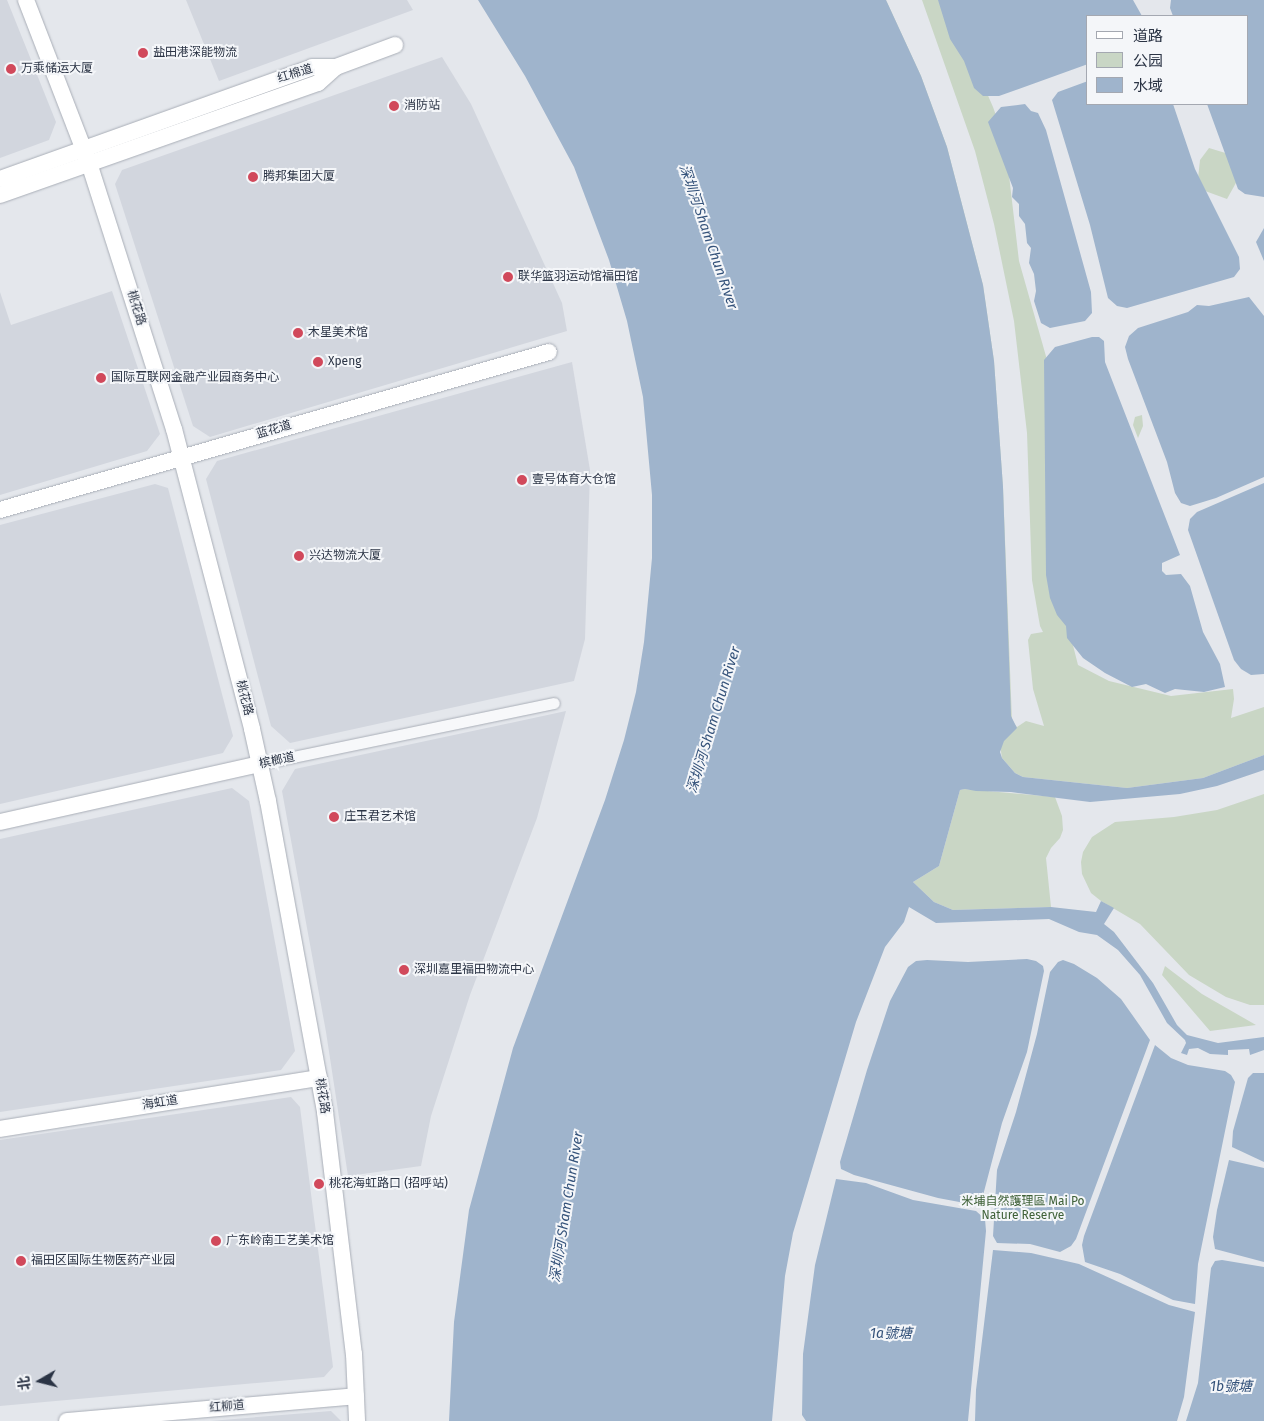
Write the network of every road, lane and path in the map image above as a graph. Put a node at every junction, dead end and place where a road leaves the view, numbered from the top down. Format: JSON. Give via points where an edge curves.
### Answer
{"nodes":[{"id":1,"x":26,"y":0,"type":"edge"},
{"id":2,"x":395,"y":46,"type":"dead end"},
{"id":3,"x":87,"y":156,"type":"junction"},
{"id":4,"x":0,"y":179,"type":"edge"},
{"id":5,"x":0,"y":195,"type":"edge"},
{"id":6,"x":549,"y":352,"type":"dead end"},
{"id":7,"x":182,"y":456,"type":"junction"},
{"id":8,"x":0,"y":510,"type":"edge"},
{"id":9,"x":554,"y":703,"type":"dead end"},
{"id":10,"x":259,"y":764,"type":"junction"},
{"id":11,"x":0,"y":822,"type":"edge"},
{"id":12,"x":319,"y":1078,"type":"junction"},
{"id":13,"x":0,"y":1129,"type":"edge"},
{"id":14,"x":356,"y":1396,"type":"junction"},
{"id":15,"x":68,"y":1421,"type":"edge"},
{"id":16,"x":357,"y":1421,"type":"edge"}],
"edges":[{"from":1,"to":3,"type":"main road","name":"桃花路"},
{"from":2,"to":3,"type":"main road","name":"红棉道","via":[[336,67],[312,67]]},
{"from":3,"to":4,"type":"main road","name":"红棉道"},
{"from":3,"to":5,"type":"main road","name":"红棉道"},
{"from":3,"to":7,"type":"main road","name":"桃花路"},
{"from":6,"to":7,"type":"main road","name":"蓝花道"},
{"from":7,"to":8,"type":"main road","name":"蓝花道"},
{"from":7,"to":10,"type":"main road","name":"桃花路"},
{"from":9,"to":10,"type":"street","name":"槟榔道"},
{"from":10,"to":11,"type":"main road","name":"槟榔道"},
{"from":10,"to":12,"type":"main road","name":"桃花路"},
{"from":12,"to":13,"type":"main road","name":"海虹道"},
{"from":12,"to":14,"type":"main road","name":"桃花路","via":[[354,1354]]},
{"from":14,"to":15,"type":"main road","name":"红柳道"},
{"from":14,"to":16,"type":"main road","name":"桃花路"}]}
